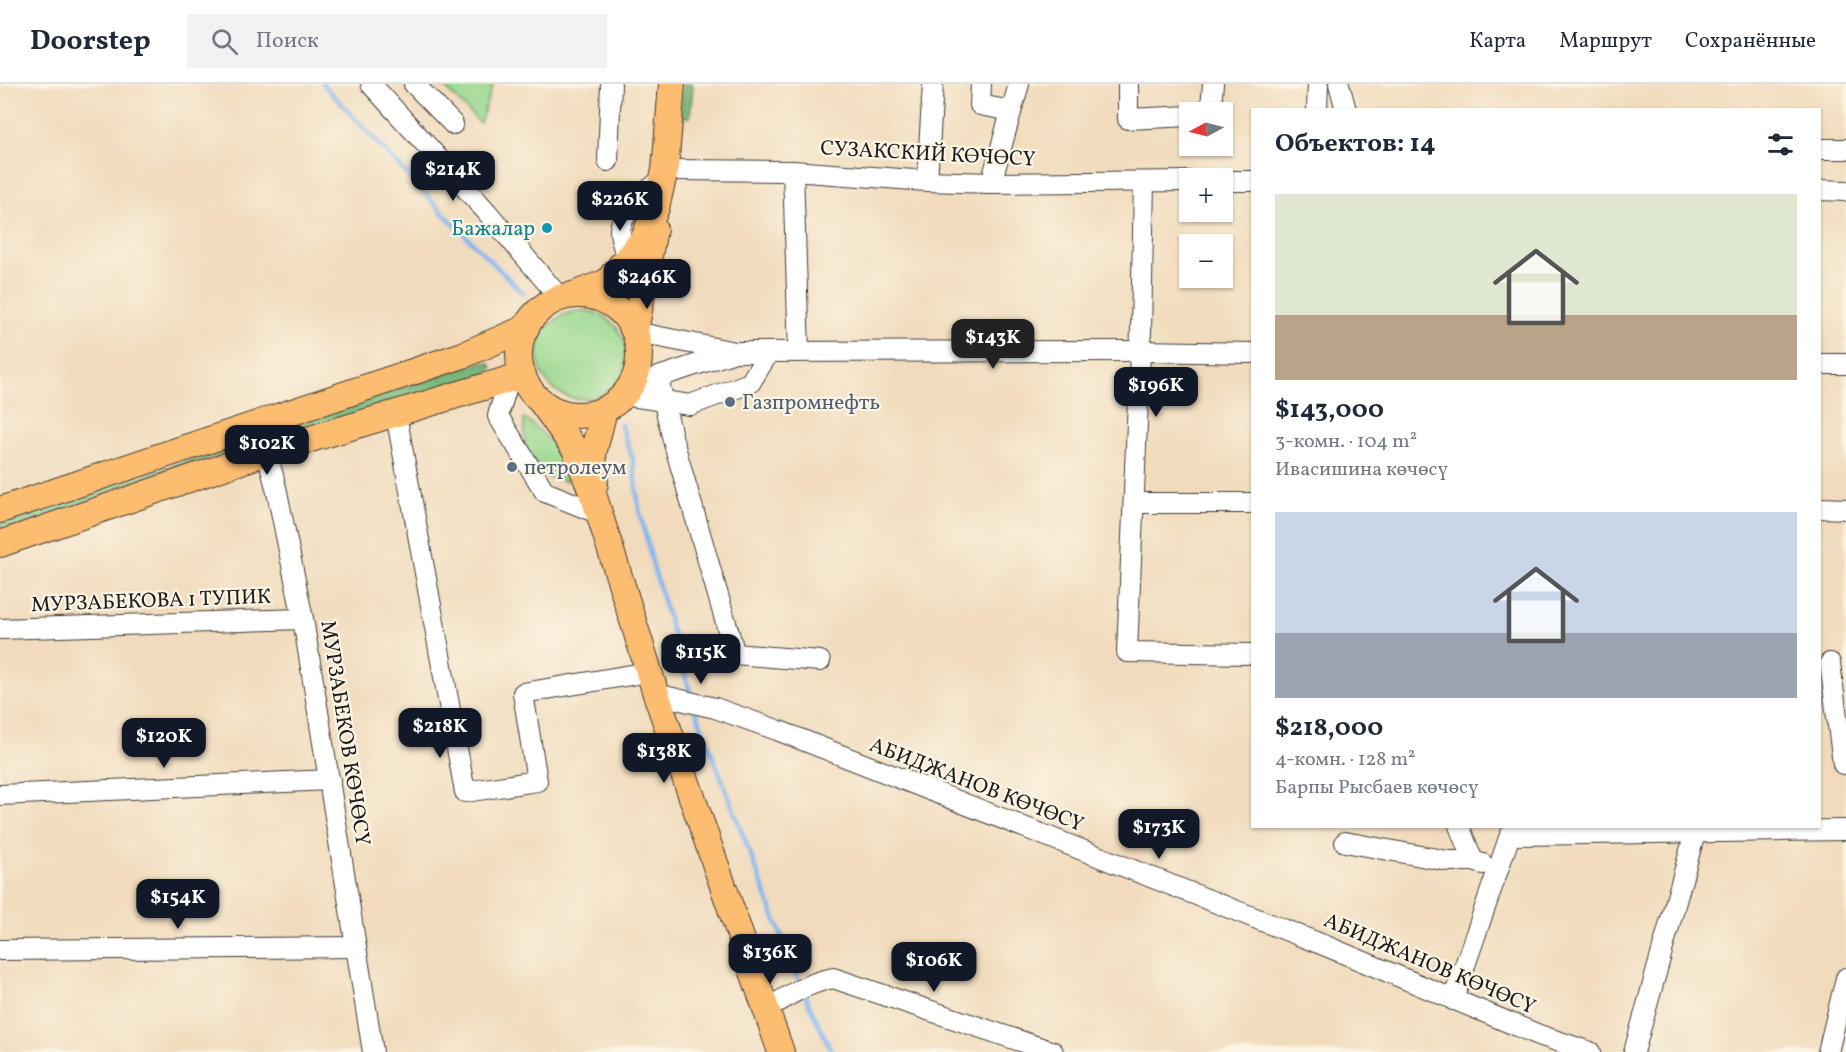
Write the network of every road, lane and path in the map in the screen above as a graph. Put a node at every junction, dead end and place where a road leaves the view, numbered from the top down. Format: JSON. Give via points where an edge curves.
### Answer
{"nodes":[{"id":1,"x":371,"y":84,"type":"edge"},
{"id":2,"x":412,"y":84,"type":"edge"},
{"id":3,"x":611,"y":84,"type":"edge"},
{"id":4,"x":672,"y":84,"type":"edge"},
{"id":5,"x":933,"y":84,"type":"edge"},
{"id":6,"x":981,"y":84,"type":"edge"},
{"id":7,"x":1019,"y":84,"type":"edge"},
{"id":8,"x":1128,"y":84,"type":"edge"},
{"id":9,"x":1213,"y":84,"type":"edge"},
{"id":10,"x":1318,"y":84,"type":"edge"},
{"id":11,"x":1339,"y":84,"type":"edge"},
{"id":12,"x":1211,"y":102,"type":"edge"},
{"id":13,"x":389,"y":104,"type":"junction"},
{"id":14,"x":1317,"y":108,"type":"edge"},
{"id":15,"x":1345,"y":108,"type":"edge"},
{"id":16,"x":1011,"y":111,"type":"junction"},
{"id":17,"x":1179,"y":117,"type":"edge"},
{"id":18,"x":453,"y":124,"type":"dead end"},
{"id":19,"x":1821,"y":149,"type":"edge"},
{"id":20,"x":1846,"y":149,"type":"edge"},
{"id":21,"x":608,"y":161,"type":"dead end"},
{"id":22,"x":793,"y":171,"type":"junction"},
{"id":23,"x":663,"y":176,"type":"junction"},
{"id":24,"x":927,"y":181,"type":"junction"},
{"id":25,"x":1233,"y":181,"type":"edge"},
{"id":26,"x":1251,"y":181,"type":"edge"},
{"id":27,"x":1144,"y":182,"type":"junction"},
{"id":28,"x":1179,"y":182,"type":"edge"},
{"id":29,"x":991,"y":183,"type":"junction"},
{"id":30,"x":1821,"y":190,"type":"edge"},
{"id":31,"x":1846,"y":191,"type":"edge"},
{"id":32,"x":565,"y":297,"type":"junction"},
{"id":33,"x":526,"y":328,"type":"junction"},
{"id":34,"x":634,"y":332,"type":"junction"},
{"id":35,"x":1140,"y":351,"type":"junction"},
{"id":36,"x":735,"y":352,"type":"junction"},
{"id":37,"x":768,"y":352,"type":"junction"},
{"id":38,"x":799,"y":352,"type":"junction"},
{"id":39,"x":1251,"y":353,"type":"edge"},
{"id":40,"x":1821,"y":364,"type":"edge"},
{"id":41,"x":1846,"y":364,"type":"edge"},
{"id":42,"x":516,"y":377,"type":"junction"},
{"id":43,"x":658,"y":378,"type":"junction"},
{"id":44,"x":628,"y":391,"type":"junction"},
{"id":45,"x":540,"y":400,"type":"junction"},
{"id":46,"x":664,"y":401,"type":"junction"},
{"id":47,"x":604,"y":410,"type":"junction"},
{"id":48,"x":396,"y":414,"type":"junction"},
{"id":49,"x":257,"y":425,"type":"junction"},
{"id":50,"x":267,"y":453,"type":"junction"},
{"id":51,"x":1134,"y":503,"type":"junction"},
{"id":52,"x":1251,"y":503,"type":"edge"},
{"id":53,"x":597,"y":507,"type":"junction"},
{"id":54,"x":1821,"y":508,"type":"edge"},
{"id":55,"x":1846,"y":509,"type":"edge"},
{"id":56,"x":0,"y":510,"type":"edge"},
{"id":57,"x":0,"y":544,"type":"edge"},
{"id":58,"x":303,"y":618,"type":"junction"},
{"id":59,"x":0,"y":629,"type":"edge"},
{"id":60,"x":1251,"y":654,"type":"edge"},
{"id":61,"x":820,"y":661,"type":"dead end"},
{"id":62,"x":1832,"y":663,"type":"edge"},
{"id":63,"x":661,"y":688,"type":"junction"},
{"id":64,"x":1843,"y":764,"type":"dead end"},
{"id":65,"x":330,"y":780,"type":"junction"},
{"id":66,"x":0,"y":795,"type":"edge"},
{"id":67,"x":1460,"y":828,"type":"edge"},
{"id":68,"x":1846,"y":830,"type":"edge"},
{"id":69,"x":1695,"y":833,"type":"junction"},
{"id":70,"x":1345,"y":842,"type":"dead end"},
{"id":71,"x":1473,"y":861,"type":"junction"},
{"id":72,"x":1499,"y":870,"type":"junction"},
{"id":73,"x":356,"y":947,"type":"junction"},
{"id":74,"x":0,"y":950,"type":"edge"},
{"id":75,"x":1845,"y":984,"type":"edge"},
{"id":76,"x":1454,"y":1000,"type":"junction"},
{"id":77,"x":766,"y":1010,"type":"junction"},
{"id":78,"x":373,"y":1052,"type":"edge"},
{"id":79,"x":781,"y":1052,"type":"edge"},
{"id":80,"x":1053,"y":1052,"type":"edge"},
{"id":81,"x":1590,"y":1052,"type":"edge"},
{"id":82,"x":1634,"y":1052,"type":"edge"},
{"id":83,"x":1828,"y":1052,"type":"edge"}],
"edges":[{"from":1,"to":13,"type":"street"},
{"from":2,"to":13,"type":"street"},
{"from":2,"to":18,"type":"street"},
{"from":3,"to":21,"type":"street"},
{"from":4,"to":23,"type":"main road"},
{"from":5,"to":24,"type":"street"},
{"from":6,"to":16,"type":"street","via":[[980,105]]},
{"from":7,"to":16,"type":"street"},
{"from":8,"to":17,"type":"street","via":[[1128,119]]},
{"from":9,"to":12,"type":"street"},
{"from":10,"to":14,"type":"street"},
{"from":11,"to":15,"type":"street"},
{"from":13,"to":32,"type":"street"},
{"from":16,"to":29,"type":"street"},
{"from":19,"to":20,"type":"street"},
{"from":22,"to":23,"type":"street","name":"СУЗАКСКИЙ КӨЧӨСҮ"},
{"from":22,"to":24,"type":"street","name":"СУЗАКСКИЙ КӨЧӨСҮ"},
{"from":22,"to":38,"type":"street"},
{"from":23,"to":32,"type":"main road","via":[[644,238],[607,282]]},
{"from":23,"to":34,"type":"main road"},
{"from":24,"to":29,"type":"street","name":"СУЗАКСКИЙ КӨЧӨСҮ"},
{"from":25,"to":26,"type":"street"},
{"from":27,"to":28,"type":"street","name":"СУЗАКСКИЙ КӨЧӨСҮ"},
{"from":27,"to":29,"type":"street","name":"СУЗАКСКИЙ КӨЧӨСҮ"},
{"from":27,"to":35,"type":"street"},
{"from":30,"to":31,"type":"street"},
{"from":32,"to":33,"type":"main road","via":[[546,305]]},
{"from":32,"to":34,"type":"main road","via":[[590,296],[608,303],[624,315]]},
{"from":33,"to":42,"type":"main road"},
{"from":33,"to":49,"type":"main road","via":[[463,355]]},
{"from":34,"to":36,"type":"street"},
{"from":34,"to":44,"type":"main road","via":[[639,350],[638,369]]},
{"from":35,"to":38,"type":"street"},
{"from":35,"to":39,"type":"street"},
{"from":35,"to":51,"type":"street"},
{"from":36,"to":37,"type":"street"},
{"from":36,"to":43,"type":"street"},
{"from":37,"to":38,"type":"street"},
{"from":37,"to":46,"type":"street","via":[[750,384],[690,405]]},
{"from":40,"to":41,"type":"street"},
{"from":42,"to":45,"type":"main road"},
{"from":42,"to":48,"type":"main road"},
{"from":42,"to":53,"type":"street","via":[[498,416],[545,492]]},
{"from":43,"to":44,"type":"street"},
{"from":43,"to":46,"type":"street"},
{"from":44,"to":46,"type":"street"},
{"from":44,"to":47,"type":"main road"},
{"from":45,"to":47,"type":"main road","via":[[564,413],[584,415]]},
{"from":45,"to":53,"type":"main road","via":[[574,448]]},
{"from":46,"to":61,"type":"street","via":[[735,654]]},
{"from":47,"to":53,"type":"main road","via":[[593,454]]},
{"from":48,"to":50,"type":"main road"},
{"from":48,"to":63,"type":"street","via":[[465,792],[537,781],[523,693]]},
{"from":49,"to":50,"type":"street","name":"МУРЗАБЕКОВ КӨЧӨСҮ"},
{"from":49,"to":56,"type":"main road"},
{"from":50,"to":57,"type":"main road"},
{"from":50,"to":58,"type":"street","name":"МУРЗАБЕКОВ КӨЧӨСҮ"},
{"from":51,"to":52,"type":"street"},
{"from":51,"to":60,"type":"street","via":[[1127,652]]},
{"from":53,"to":63,"type":"main road"},
{"from":54,"to":55,"type":"street"},
{"from":58,"to":59,"type":"street","name":"МУРЗАБЕКОВА 1 ТУПИК"},
{"from":58,"to":65,"type":"street","name":"МУРЗАБЕКОВ КӨЧӨСҮ"},
{"from":62,"to":64,"type":"street"},
{"from":63,"to":76,"type":"street","name":"АБИДЖАНОВ КӨЧӨСҮ","via":[[1326,946]]},
{"from":63,"to":77,"type":"main road"},
{"from":65,"to":66,"type":"street"},
{"from":65,"to":73,"type":"street","name":"МУРЗАБЕКОВ КӨЧӨСҮ"},
{"from":67,"to":71,"type":"street"},
{"from":68,"to":69,"type":"street"},
{"from":69,"to":72,"type":"street","via":[[1510,836]]},
{"from":69,"to":82,"type":"street"},
{"from":70,"to":71,"type":"street","via":[[1448,861]]},
{"from":71,"to":72,"type":"street"},
{"from":72,"to":76,"type":"street"},
{"from":73,"to":74,"type":"street"},
{"from":73,"to":78,"type":"street","name":"МУРЗАБЕКОВ КӨЧӨСҮ"},
{"from":75,"to":83,"type":"street"},
{"from":76,"to":81,"type":"street","name":"АБИДЖАНОВ КӨЧӨСҮ"},
{"from":77,"to":79,"type":"main road"},
{"from":77,"to":80,"type":"street","via":[[794,991],[833,978]]}]}
